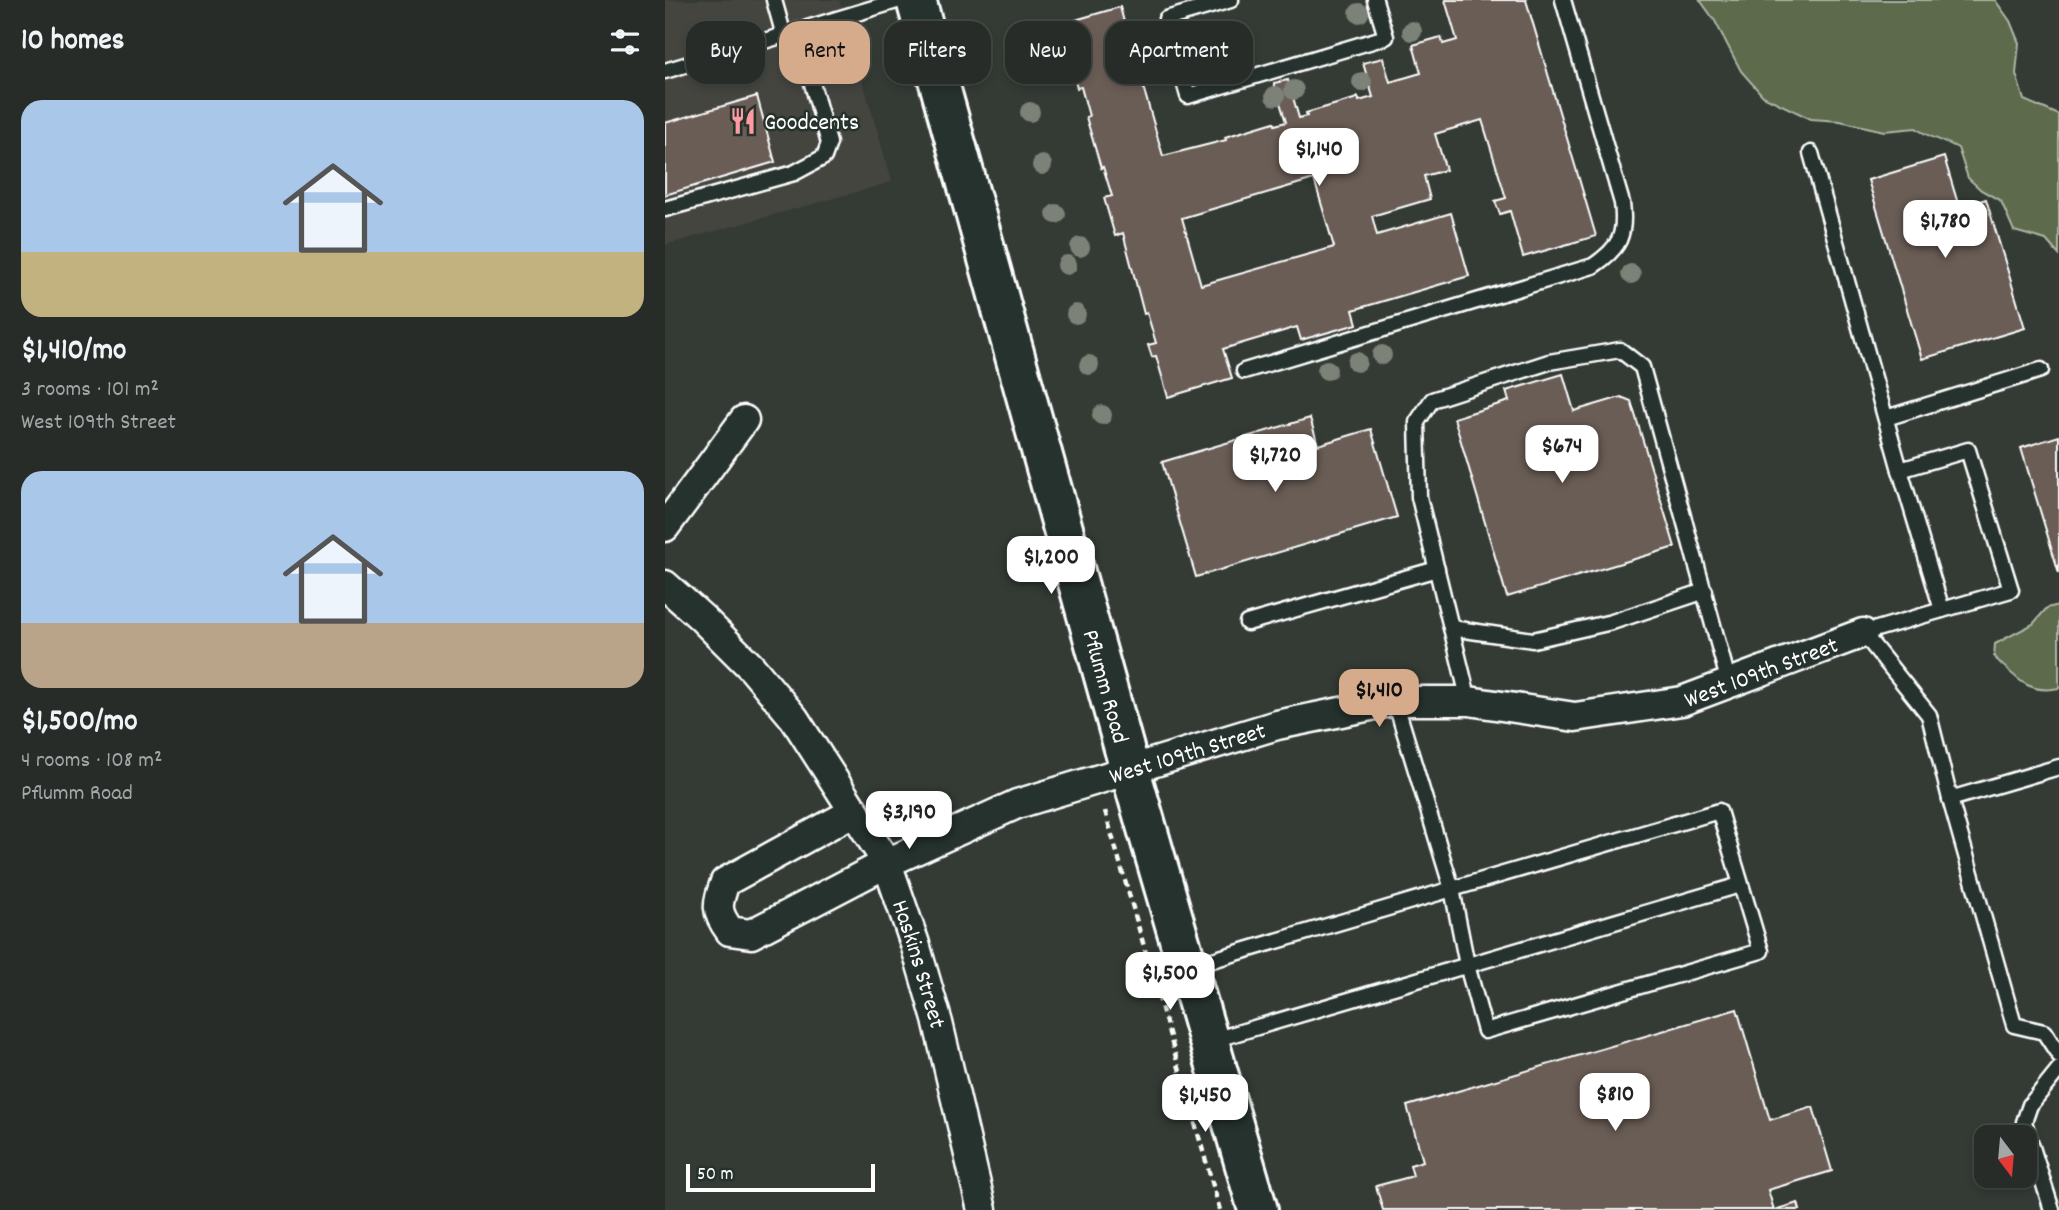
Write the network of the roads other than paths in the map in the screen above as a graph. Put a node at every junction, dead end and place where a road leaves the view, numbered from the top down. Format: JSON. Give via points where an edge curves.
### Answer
{"nodes":[{"id":1,"x":774,"y":0,"type":"edge"},
{"id":2,"x":900,"y":0,"type":"edge"},
{"id":3,"x":916,"y":0,"type":"edge"},
{"id":4,"x":1231,"y":0,"type":"edge"},
{"id":5,"x":1375,"y":0,"type":"edge"},
{"id":6,"x":1563,"y":0,"type":"edge"},
{"id":7,"x":785,"y":21,"type":"edge"},
{"id":8,"x":831,"y":21,"type":"edge"},
{"id":9,"x":779,"y":37,"type":"edge"},
{"id":10,"x":665,"y":71,"type":"edge"},
{"id":11,"x":809,"y":84,"type":"edge"},
{"id":12,"x":1811,"y":153,"type":"dead end"},
{"id":13,"x":665,"y":209,"type":"edge"},
{"id":14,"x":2041,"y":370,"type":"dead end"},
{"id":15,"x":1244,"y":372,"type":"dead end"},
{"id":16,"x":1886,"y":418,"type":"junction"},
{"id":17,"x":744,"y":420,"type":"dead end"},
{"id":18,"x":1900,"y":470,"type":"junction"},
{"id":19,"x":665,"y":527,"type":"edge"},
{"id":20,"x":1437,"y":569,"type":"junction"},
{"id":21,"x":665,"y":585,"type":"edge"},
{"id":22,"x":1705,"y":591,"type":"junction"},
{"id":23,"x":1942,"y":610,"type":"junction"},
{"id":24,"x":1247,"y":622,"type":"dead end"},
{"id":25,"x":1451,"y":628,"type":"junction"},
{"id":26,"x":1863,"y":633,"type":"junction"},
{"id":27,"x":1729,"y":683,"type":"junction"},
{"id":28,"x":1395,"y":701,"type":"junction"},
{"id":29,"x":1469,"y":701,"type":"junction"},
{"id":30,"x":2059,"y":767,"type":"edge"},
{"id":31,"x":1130,"y":770,"type":"junction"},
{"id":32,"x":1950,"y":799,"type":"junction"},
{"id":33,"x":855,"y":811,"type":"junction"},
{"id":34,"x":887,"y":863,"type":"junction"},
{"id":35,"x":1740,"y":885,"type":"junction"},
{"id":36,"x":1452,"y":889,"type":"junction"},
{"id":37,"x":1467,"y":965,"type":"junction"},
{"id":38,"x":1187,"y":967,"type":"junction"},
{"id":39,"x":1209,"y":1041,"type":"junction"},
{"id":40,"x":2059,"y":1055,"type":"edge"},
{"id":41,"x":2059,"y":1069,"type":"edge"},
{"id":42,"x":982,"y":1210,"type":"edge"},
{"id":43,"x":1258,"y":1210,"type":"edge"},
{"id":44,"x":2052,"y":1210,"type":"edge"}],
"edges":[{"from":1,"to":7,"type":"lane"},
{"from":2,"to":8,"type":"lane"},
{"from":3,"to":31,"type":"main road","name":"Pflumm Road"},
{"from":4,"to":5,"type":"lane","via":[[1166,19],[1188,96],[1386,37]]},
{"from":6,"to":15,"type":"lane","via":[[1622,203],[1622,234],[1613,250],[1593,266]]},
{"from":9,"to":10,"type":"lane"},
{"from":11,"to":13,"type":"lane","via":[[829,143],[824,157],[794,173]]},
{"from":12,"to":16,"type":"lane"},
{"from":14,"to":16,"type":"lane"},
{"from":16,"to":18,"type":"lane"},
{"from":17,"to":19,"type":"street"},
{"from":18,"to":23,"type":"lane"},
{"from":18,"to":23,"type":"lane","via":[[1968,450],[2011,590]]},
{"from":20,"to":22,"type":"lane","via":[[1419,498],[1417,422],[1432,400],[1549,362],[1620,350],[1642,367]]},
{"from":20,"to":24,"type":"lane"},
{"from":20,"to":25,"type":"lane"},
{"from":21,"to":33,"type":"street","name":"Haskins Street","via":[[752,668],[795,718]]},
{"from":22,"to":25,"type":"lane","via":[[1612,622],[1533,640]]},
{"from":22,"to":27,"type":"lane"},
{"from":23,"to":26,"type":"lane"},
{"from":25,"to":29,"type":"lane"},
{"from":26,"to":27,"type":"street","name":"West 109th Street"},
{"from":26,"to":32,"type":"lane","via":[[1929,715]]},
{"from":27,"to":29,"type":"street","name":"West 109th Street","via":[[1682,701],[1575,717]]},
{"from":28,"to":29,"type":"street","name":"West 109th Street"},
{"from":28,"to":31,"type":"street","name":"West 109th Street","via":[[1277,725]]},
{"from":28,"to":36,"type":"lane"},
{"from":30,"to":32,"type":"lane"},
{"from":31,"to":34,"type":"street","name":"West 109th Street","via":[[1017,804]]},
{"from":31,"to":38,"type":"main road","name":"Pflumm Road"},
{"from":32,"to":40,"type":"lane","via":[[2014,1025],[2044,1032]]},
{"from":33,"to":34,"type":"street","name":"Haskins Street"},
{"from":33,"to":34,"type":"street","name":"West 109th Street","via":[[725,882],[717,903],[720,918],[730,931],[751,934]]},
{"from":34,"to":42,"type":"street","name":"Haskins Street","via":[[938,1023]]},
{"from":35,"to":36,"type":"lane","via":[[1719,811]]},
{"from":35,"to":37,"type":"lane"},
{"from":35,"to":37,"type":"lane","via":[[1761,951],[1486,1031]]},
{"from":36,"to":37,"type":"lane"},
{"from":36,"to":38,"type":"lane"},
{"from":37,"to":39,"type":"lane"},
{"from":38,"to":39,"type":"main road","name":"Pflumm Road"},
{"from":39,"to":43,"type":"main road","name":"Pflumm Road"},
{"from":41,"to":44,"type":"lane","via":[[2030,1105],[2024,1122]]}]}
